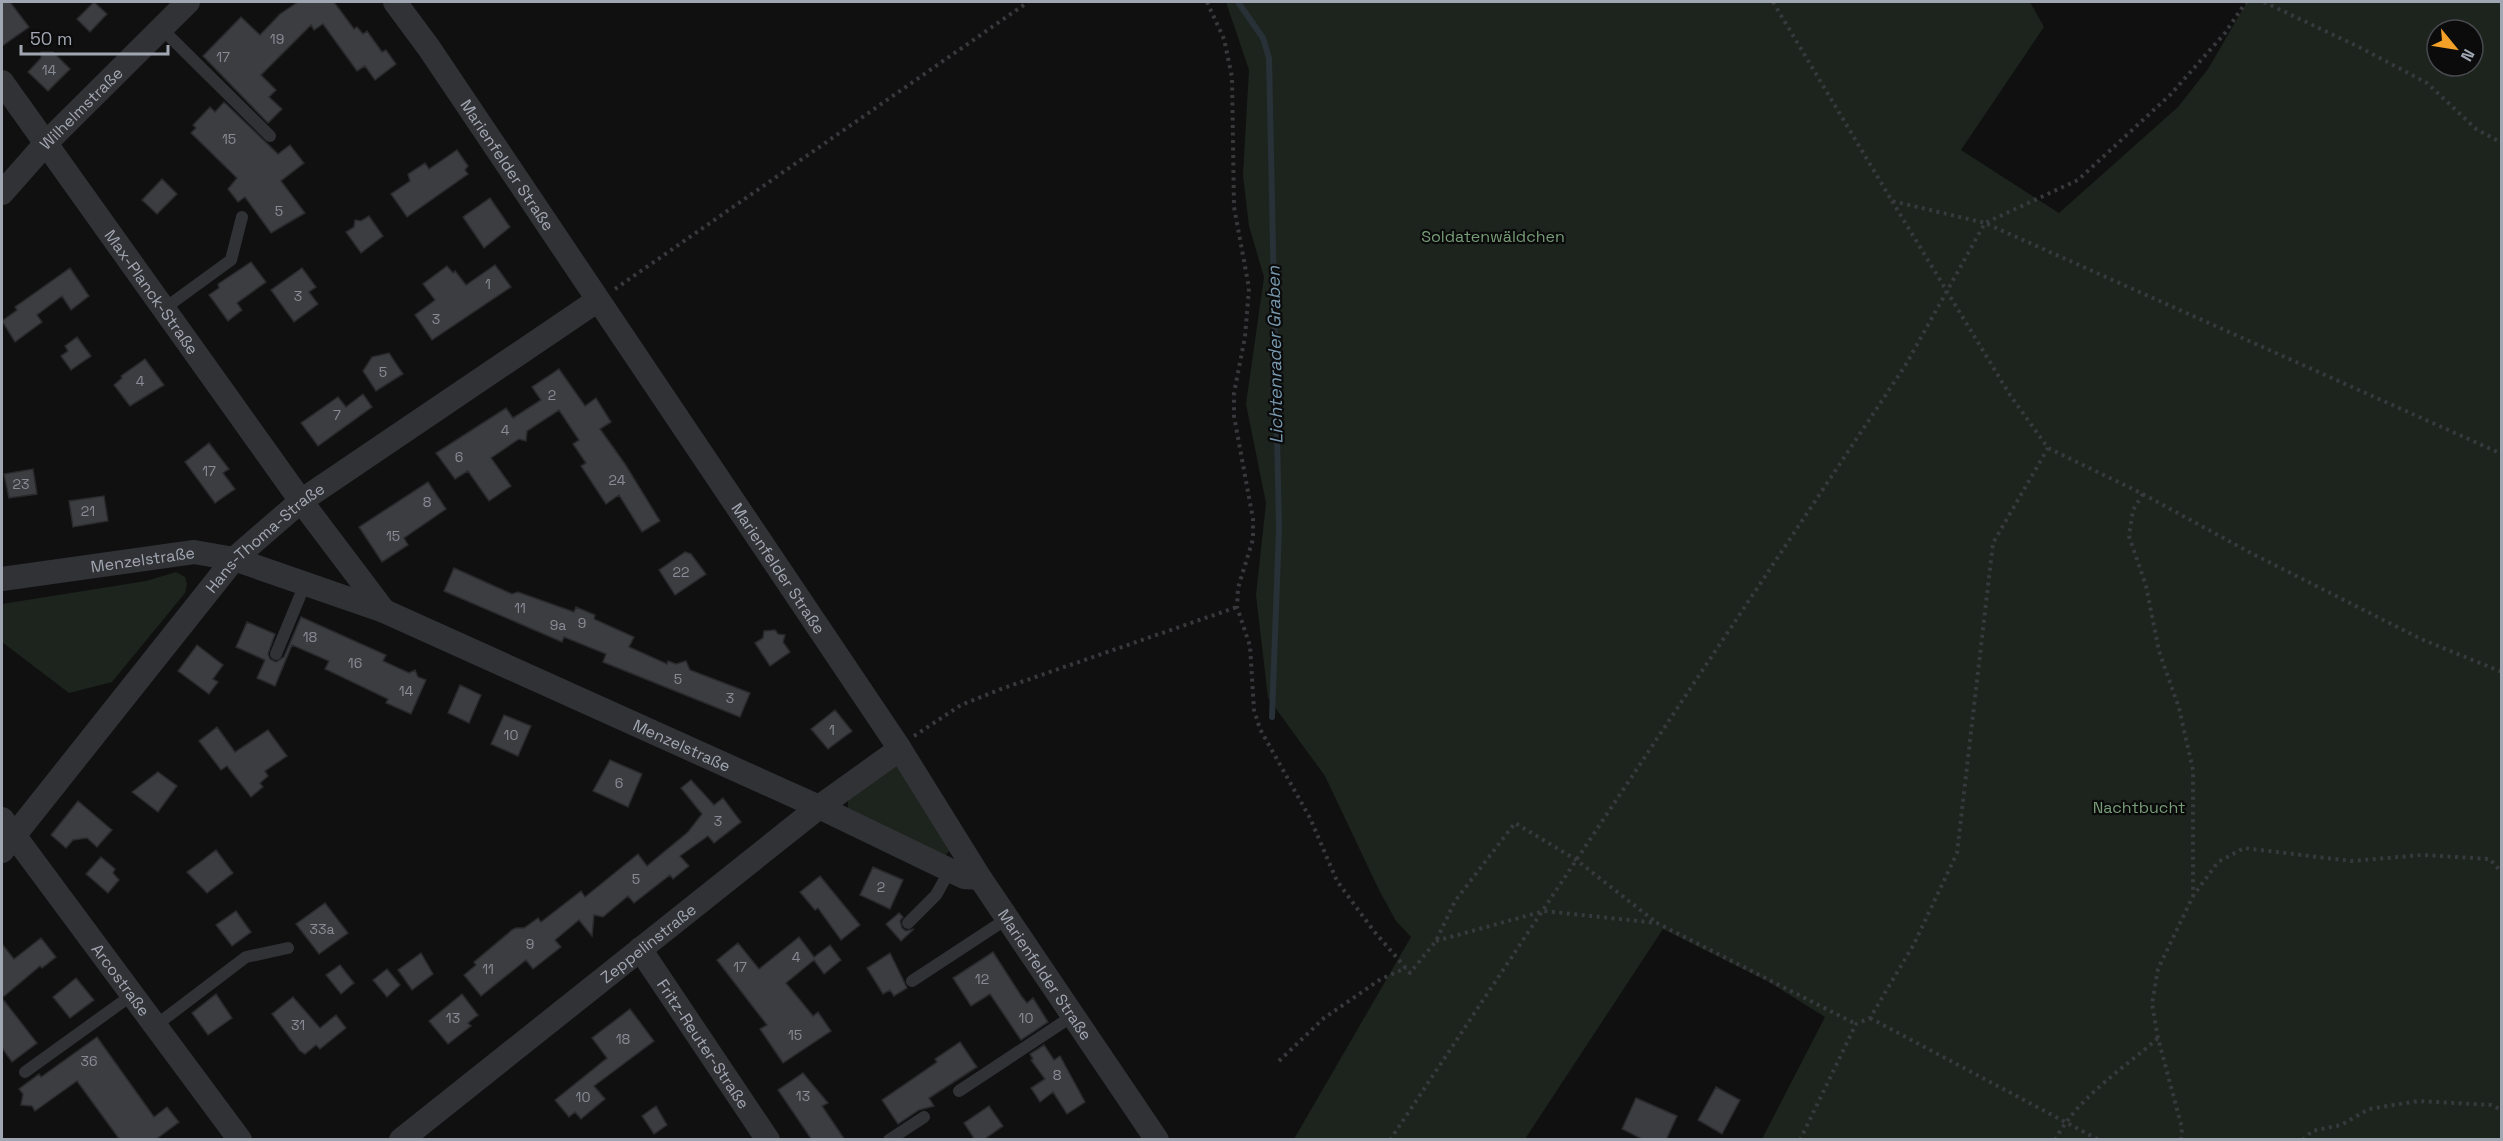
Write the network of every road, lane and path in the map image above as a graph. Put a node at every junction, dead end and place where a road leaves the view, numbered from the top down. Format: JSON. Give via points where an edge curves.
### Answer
{"nodes":[{"id":1,"x":188,"y":2,"type":"edge"},
{"id":2,"x":395,"y":2,"type":"edge"},
{"id":3,"x":1028,"y":2,"type":"edge"},
{"id":4,"x":1207,"y":2,"type":"edge"},
{"id":5,"x":1773,"y":2,"type":"edge"},
{"id":6,"x":2246,"y":2,"type":"edge"},
{"id":7,"x":2264,"y":2,"type":"edge"},
{"id":8,"x":161,"y":28,"type":"junction"},
{"id":9,"x":2,"y":82,"type":"edge"},
{"id":10,"x":270,"y":136,"type":"dead end"},
{"id":11,"x":47,"y":142,"type":"junction"},
{"id":12,"x":2502,"y":143,"type":"edge"},
{"id":13,"x":2,"y":193,"type":"edge"},
{"id":14,"x":1892,"y":201,"type":"junction"},
{"id":15,"x":242,"y":217,"type":"dead end"},
{"id":16,"x":1985,"y":222,"type":"junction"},
{"id":17,"x":1947,"y":292,"type":"junction"},
{"id":18,"x":598,"y":300,"type":"junction"},
{"id":19,"x":165,"y":308,"type":"junction"},
{"id":20,"x":2048,"y":448,"type":"junction"},
{"id":21,"x":2502,"y":454,"type":"edge"},
{"id":22,"x":2143,"y":494,"type":"junction"},
{"id":23,"x":301,"y":501,"type":"junction"},
{"id":24,"x":234,"y":559,"type":"junction"},
{"id":25,"x":2,"y":579,"type":"edge"},
{"id":26,"x":305,"y":584,"type":"junction"},
{"id":27,"x":1237,"y":606,"type":"junction"},
{"id":28,"x":384,"y":610,"type":"junction"},
{"id":29,"x":276,"y":654,"type":"dead end"},
{"id":30,"x":2502,"y":672,"type":"edge"},
{"id":31,"x":899,"y":748,"type":"junction"},
{"id":32,"x":819,"y":807,"type":"junction"},
{"id":33,"x":5,"y":836,"type":"edge"},
{"id":34,"x":1575,"y":859,"type":"junction"},
{"id":35,"x":950,"y":870,"type":"junction"},
{"id":36,"x":2502,"y":873,"type":"edge"},
{"id":37,"x":980,"y":878,"type":"junction"},
{"id":38,"x":2193,"y":896,"type":"junction"},
{"id":39,"x":1544,"y":911,"type":"junction"},
{"id":40,"x":1008,"y":918,"type":"junction"},
{"id":41,"x":908,"y":923,"type":"dead end"},
{"id":42,"x":1657,"y":923,"type":"junction"},
{"id":43,"x":1436,"y":941,"type":"junction"},
{"id":44,"x":288,"y":948,"type":"dead end"},
{"id":45,"x":640,"y":949,"type":"junction"},
{"id":46,"x":1406,"y":968,"type":"junction"},
{"id":47,"x":912,"y":981,"type":"dead end"},
{"id":48,"x":132,"y":995,"type":"junction"},
{"id":49,"x":1074,"y":1015,"type":"junction"},
{"id":50,"x":1870,"y":1018,"type":"junction"},
{"id":51,"x":1856,"y":1024,"type":"junction"},
{"id":52,"x":155,"y":1026,"type":"junction"},
{"id":53,"x":2158,"y":1038,"type":"junction"},
{"id":54,"x":1279,"y":1061,"type":"dead end"},
{"id":55,"x":25,"y":1072,"type":"dead end"},
{"id":56,"x":959,"y":1091,"type":"dead end"},
{"id":57,"x":2502,"y":1110,"type":"edge"},
{"id":58,"x":924,"y":1117,"type":"dead end"},
{"id":59,"x":2065,"y":1122,"type":"junction"},
{"id":60,"x":240,"y":1140,"type":"edge"},
{"id":61,"x":401,"y":1140,"type":"edge"},
{"id":62,"x":768,"y":1140,"type":"edge"},
{"id":63,"x":889,"y":1140,"type":"edge"},
{"id":64,"x":1157,"y":1140,"type":"edge"},
{"id":65,"x":1390,"y":1140,"type":"edge"},
{"id":66,"x":1800,"y":1140,"type":"edge"},
{"id":67,"x":2055,"y":1140,"type":"edge"},
{"id":68,"x":2099,"y":1140,"type":"edge"},
{"id":69,"x":2181,"y":1140,"type":"edge"},
{"id":70,"x":2303,"y":1140,"type":"edge"}],
"edges":[{"from":1,"to":8,"type":"street","name":"Wilhelmstraße"},
{"from":2,"to":18,"type":"street","name":"Marienfelder Straße"},
{"from":3,"to":18,"type":"path"},
{"from":4,"to":27,"type":"path","via":[[1224,39],[1232,77],[1233,207],[1249,288],[1234,416],[1250,502],[1252,539]]},
{"from":5,"to":14,"type":"path"},
{"from":6,"to":16,"type":"path","via":[[2225,33],[2171,94],[2078,180]]},
{"from":7,"to":12,"type":"path","via":[[2427,83],[2476,129]]},
{"from":8,"to":10,"type":"lane"},
{"from":8,"to":11,"type":"street","name":"Wilhelmstraße"},
{"from":9,"to":11,"type":"street","name":"Max-Planck-Straße"},
{"from":11,"to":13,"type":"street","name":"Wilhelmstraße"},
{"from":11,"to":19,"type":"street","name":"Max-Planck-Straße"},
{"from":14,"to":16,"type":"path"},
{"from":14,"to":17,"type":"path"},
{"from":15,"to":19,"type":"lane","via":[[231,260]]},
{"from":16,"to":17,"type":"path"},
{"from":16,"to":21,"type":"path"},
{"from":17,"to":20,"type":"path","via":[[2010,395]]},
{"from":17,"to":34,"type":"path","via":[[1905,366]]},
{"from":18,"to":23,"type":"street","name":"Hans-Thoma-Straße"},
{"from":18,"to":31,"type":"street","name":"Marienfelder Straße"},
{"from":19,"to":23,"type":"street","name":"Max-Planck-Straße"},
{"from":20,"to":22,"type":"path"},
{"from":20,"to":50,"type":"path","via":[[1993,543],[1957,853],[1914,944]]},
{"from":22,"to":30,"type":"path","via":[[2421,639]]},
{"from":22,"to":38,"type":"path","via":[[2133,510],[2129,536],[2146,586],[2159,651],[2179,708],[2193,770]]},
{"from":23,"to":24,"type":"street","name":"Hans-Thoma-Straße"},
{"from":23,"to":28,"type":"street","name":"Menzelstraße"},
{"from":24,"to":25,"type":"street","name":"Menzelstraße","via":[[194,552]]},
{"from":24,"to":26,"type":"street","name":"Menzelstraße"},
{"from":24,"to":33,"type":"street","name":"Hans-Thoma-Straße"},
{"from":26,"to":28,"type":"street","name":"Menzelstraße"},
{"from":26,"to":29,"type":"lane"},
{"from":27,"to":31,"type":"path","via":[[981,697],[938,718]]},
{"from":27,"to":46,"type":"path","via":[[1250,646],[1254,710],[1260,729],[1311,818],[1344,892]]},
{"from":28,"to":32,"type":"street","name":"Menzelstraße"},
{"from":31,"to":32,"type":"street","name":"Zeppelinstraße"},
{"from":31,"to":37,"type":"street","name":"Marienfelder Straße"},
{"from":32,"to":35,"type":"street","name":"Menzelstraße"},
{"from":32,"to":45,"type":"street","name":"Zeppelinstraße"},
{"from":33,"to":48,"type":"street","name":"Arcostraße"},
{"from":34,"to":39,"type":"path"},
{"from":34,"to":42,"type":"path"},
{"from":34,"to":43,"type":"path","via":[[1515,823],[1455,901]]},
{"from":35,"to":37,"type":"street","name":"Menzelstraße","via":[[964,877]]},
{"from":35,"to":41,"type":"lane","via":[[936,895]]},
{"from":36,"to":38,"type":"path","via":[[2490,859],[2422,855],[2351,861],[2244,848],[2218,862]]},
{"from":37,"to":40,"type":"street","name":"Marienfelder Straße"},
{"from":38,"to":53,"type":"path","via":[[2158,969],[2152,1004]]},
{"from":39,"to":42,"type":"path"},
{"from":39,"to":43,"type":"path"},
{"from":39,"to":65,"type":"path"},
{"from":40,"to":47,"type":"lane"},
{"from":40,"to":49,"type":"street","name":"Marienfelder Straße"},
{"from":42,"to":51,"type":"path"},
{"from":43,"to":46,"type":"path","via":[[1410,973]]},
{"from":44,"to":52,"type":"lane","via":[[246,957]]},
{"from":45,"to":61,"type":"street","name":"Zeppelinstraße"},
{"from":45,"to":62,"type":"street","name":"Fritz-Reuter-Straße"},
{"from":46,"to":54,"type":"path","via":[[1381,979],[1324,1018]]},
{"from":48,"to":52,"type":"street","name":"Arcostraße"},
{"from":48,"to":55,"type":"lane"},
{"from":49,"to":56,"type":"lane"},
{"from":49,"to":64,"type":"street","name":"Marienfelder Straße"},
{"from":50,"to":51,"type":"path"},
{"from":50,"to":59,"type":"path"},
{"from":51,"to":66,"type":"path"},
{"from":52,"to":60,"type":"street","name":"Arcostraße"},
{"from":53,"to":59,"type":"path"},
{"from":53,"to":69,"type":"path","via":[[2182,1128]]},
{"from":57,"to":70,"type":"path","via":[[2491,1105],[2418,1101],[2369,1109],[2341,1125],[2312,1131]]},
{"from":58,"to":63,"type":"lane"},
{"from":59,"to":67,"type":"path"},
{"from":59,"to":68,"type":"path"}]}
